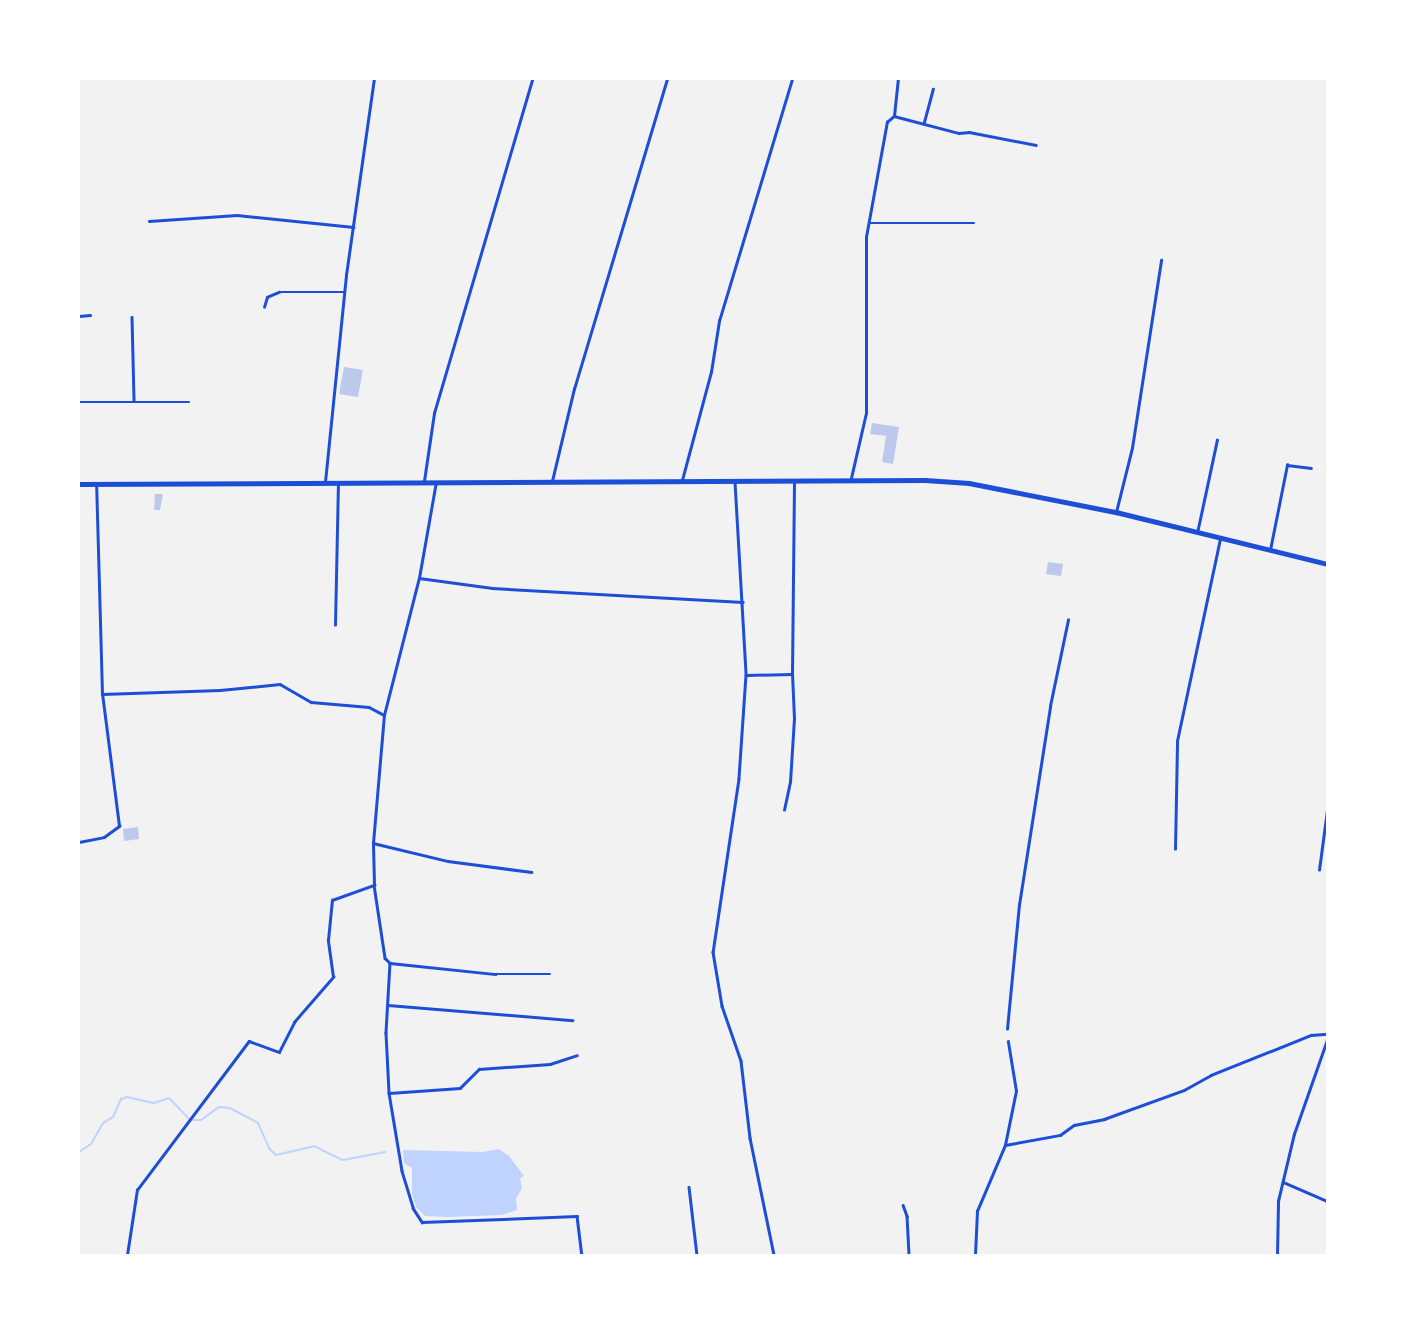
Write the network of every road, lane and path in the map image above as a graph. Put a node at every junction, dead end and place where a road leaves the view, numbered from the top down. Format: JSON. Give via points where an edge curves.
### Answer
{"nodes":[{"id":1,"x":374,"y":79,"type":"edge"},
{"id":2,"x":533,"y":79,"type":"edge"},
{"id":3,"x":667,"y":79,"type":"edge"},
{"id":4,"x":792,"y":79,"type":"edge"},
{"id":5,"x":898,"y":79,"type":"edge"},
{"id":6,"x":933,"y":89,"type":"dead end"},
{"id":7,"x":894,"y":116,"type":"junction"},
{"id":8,"x":924,"y":122,"type":"junction"},
{"id":9,"x":1036,"y":145,"type":"dead end"},
{"id":10,"x":149,"y":221,"type":"dead end"},
{"id":11,"x":870,"y":223,"type":"junction"},
{"id":12,"x":974,"y":223,"type":"dead end"},
{"id":13,"x":353,"y":227,"type":"junction"},
{"id":14,"x":1161,"y":260,"type":"dead end"},
{"id":15,"x":345,"y":292,"type":"junction"},
{"id":16,"x":264,"y":307,"type":"dead end"},
{"id":17,"x":79,"y":316,"type":"edge"},
{"id":18,"x":90,"y":316,"type":"dead end"},
{"id":19,"x":132,"y":317,"type":"dead end"},
{"id":20,"x":134,"y":400,"type":"junction"},
{"id":21,"x":79,"y":402,"type":"edge"},
{"id":22,"x":189,"y":402,"type":"dead end"},
{"id":23,"x":1217,"y":440,"type":"dead end"},
{"id":24,"x":1311,"y":468,"type":"dead end"},
{"id":25,"x":424,"y":481,"type":"junction"},
{"id":26,"x":552,"y":481,"type":"junction"},
{"id":27,"x":682,"y":481,"type":"junction"},
{"id":28,"x":794,"y":481,"type":"junction"},
{"id":29,"x":325,"y":482,"type":"junction"},
{"id":30,"x":436,"y":482,"type":"junction"},
{"id":31,"x":735,"y":482,"type":"junction"},
{"id":32,"x":851,"y":482,"type":"junction"},
{"id":33,"x":338,"y":483,"type":"junction"},
{"id":34,"x":79,"y":484,"type":"edge"},
{"id":35,"x":96,"y":484,"type":"junction"},
{"id":36,"x":1116,"y":512,"type":"junction"},
{"id":37,"x":1198,"y":533,"type":"junction"},
{"id":38,"x":1220,"y":538,"type":"junction"},
{"id":39,"x":1270,"y":550,"type":"junction"},
{"id":40,"x":1327,"y":564,"type":"edge"},
{"id":41,"x":419,"y":578,"type":"junction"},
{"id":42,"x":743,"y":602,"type":"junction"},
{"id":43,"x":1068,"y":620,"type":"dead end"},
{"id":44,"x":335,"y":625,"type":"dead end"},
{"id":45,"x":792,"y":674,"type":"junction"},
{"id":46,"x":746,"y":676,"type":"junction"},
{"id":47,"x":102,"y":694,"type":"junction"},
{"id":48,"x":384,"y":715,"type":"junction"},
{"id":49,"x":784,"y":810,"type":"dead end"},
{"id":50,"x":1327,"y":810,"type":"edge"},
{"id":51,"x":79,"y":842,"type":"edge"},
{"id":52,"x":373,"y":843,"type":"junction"},
{"id":53,"x":1175,"y":849,"type":"dead end"},
{"id":54,"x":1319,"y":870,"type":"dead end"},
{"id":55,"x":531,"y":872,"type":"dead end"},
{"id":56,"x":374,"y":884,"type":"junction"},
{"id":57,"x":390,"y":963,"type":"junction"},
{"id":58,"x":550,"y":974,"type":"dead end"},
{"id":59,"x":388,"y":1005,"type":"junction"},
{"id":60,"x":572,"y":1020,"type":"dead end"},
{"id":61,"x":1007,"y":1029,"type":"dead end"},
{"id":62,"x":1327,"y":1034,"type":"edge"},
{"id":63,"x":1327,"y":1040,"type":"edge"},
{"id":64,"x":1008,"y":1042,"type":"dead end"},
{"id":65,"x":577,"y":1055,"type":"dead end"},
{"id":66,"x":389,"y":1093,"type":"junction"},
{"id":67,"x":1005,"y":1145,"type":"junction"},
{"id":68,"x":1283,"y":1182,"type":"junction"},
{"id":69,"x":689,"y":1186,"type":"dead end"},
{"id":70,"x":1327,"y":1201,"type":"edge"},
{"id":71,"x":903,"y":1205,"type":"dead end"},
{"id":72,"x":127,"y":1255,"type":"edge"},
{"id":73,"x":582,"y":1255,"type":"edge"},
{"id":74,"x":697,"y":1255,"type":"edge"},
{"id":75,"x":774,"y":1255,"type":"edge"},
{"id":76,"x":909,"y":1255,"type":"edge"},
{"id":77,"x":975,"y":1255,"type":"edge"},
{"id":78,"x":1277,"y":1255,"type":"edge"}],
"edges":[{"from":1,"to":13,"type":"street"},
{"from":2,"to":25,"type":"street","via":[[434,413]]},
{"from":3,"to":26,"type":"street","via":[[577,376]]},
{"from":4,"to":27,"type":"street","via":[[719,321],[711,372]]},
{"from":5,"to":7,"type":"street"},
{"from":6,"to":8,"type":"street"},
{"from":7,"to":8,"type":"street"},
{"from":7,"to":11,"type":"street","via":[[882,139]]},
{"from":8,"to":9,"type":"street","via":[[959,133]]},
{"from":10,"to":13,"type":"street","via":[[237,215]]},
{"from":11,"to":12,"type":"street"},
{"from":11,"to":32,"type":"street","via":[[866,237],[866,414]]},
{"from":13,"to":15,"type":"street"},
{"from":14,"to":36,"type":"street","via":[[1132,448]]},
{"from":15,"to":16,"type":"street","via":[[279,292],[267,297]]},
{"from":15,"to":29,"type":"street"},
{"from":17,"to":18,"type":"street"},
{"from":19,"to":20,"type":"street"},
{"from":20,"to":21,"type":"street"},
{"from":20,"to":22,"type":"street"},
{"from":23,"to":37,"type":"street"},
{"from":24,"to":39,"type":"street","via":[[1287,465]]},
{"from":25,"to":30,"type":"highway"},
{"from":25,"to":33,"type":"highway"},
{"from":26,"to":27,"type":"highway"},
{"from":26,"to":30,"type":"highway"},
{"from":27,"to":31,"type":"highway"},
{"from":28,"to":31,"type":"highway"},
{"from":28,"to":32,"type":"highway"},
{"from":28,"to":45,"type":"street"},
{"from":29,"to":33,"type":"highway"},
{"from":29,"to":35,"type":"highway"},
{"from":30,"to":41,"type":"street"},
{"from":31,"to":42,"type":"street"},
{"from":32,"to":36,"type":"highway","via":[[970,483]]},
{"from":33,"to":44,"type":"street"},
{"from":34,"to":35,"type":"highway"},
{"from":35,"to":47,"type":"street"},
{"from":36,"to":37,"type":"highway"},
{"from":37,"to":38,"type":"highway"},
{"from":38,"to":39,"type":"highway"},
{"from":38,"to":53,"type":"street","via":[[1177,741]]},
{"from":39,"to":40,"type":"highway"},
{"from":41,"to":42,"type":"street","via":[[492,588]]},
{"from":41,"to":48,"type":"street"},
{"from":42,"to":46,"type":"street"},
{"from":43,"to":61,"type":"street","via":[[1019,905]]},
{"from":45,"to":46,"type":"street"},
{"from":45,"to":49,"type":"street","via":[[794,719]]},
{"from":46,"to":75,"type":"street","via":[[739,779],[713,952],[722,1006],[741,1061],[750,1138]]},
{"from":47,"to":48,"type":"street","via":[[280,684],[312,702],[369,707]]},
{"from":47,"to":51,"type":"street","via":[[119,826],[104,837]]},
{"from":48,"to":52,"type":"street"},
{"from":50,"to":54,"type":"street"},
{"from":52,"to":55,"type":"street","via":[[448,861]]},
{"from":52,"to":56,"type":"street"},
{"from":56,"to":57,"type":"street","via":[[385,958]]},
{"from":56,"to":72,"type":"street","via":[[332,900],[328,940],[333,976],[294,1023],[279,1052],[249,1041],[137,1190]]},
{"from":57,"to":58,"type":"street","via":[[495,975]]},
{"from":57,"to":59,"type":"street"},
{"from":59,"to":60,"type":"street"},
{"from":59,"to":66,"type":"street"},
{"from":62,"to":67,"type":"street","via":[[1311,1034],[1185,1090],[1074,1125],[1060,1135]]},
{"from":63,"to":68,"type":"street","via":[[1294,1134]]},
{"from":64,"to":67,"type":"street","via":[[1016,1091]]},
{"from":65,"to":66,"type":"street","via":[[550,1064],[479,1069],[460,1088]]},
{"from":66,"to":73,"type":"street","via":[[402,1171],[422,1222],[577,1216]]},
{"from":67,"to":77,"type":"street","via":[[977,1211]]},
{"from":68,"to":70,"type":"street"},
{"from":68,"to":78,"type":"street"},
{"from":69,"to":74,"type":"street"},
{"from":71,"to":76,"type":"street"}]}
